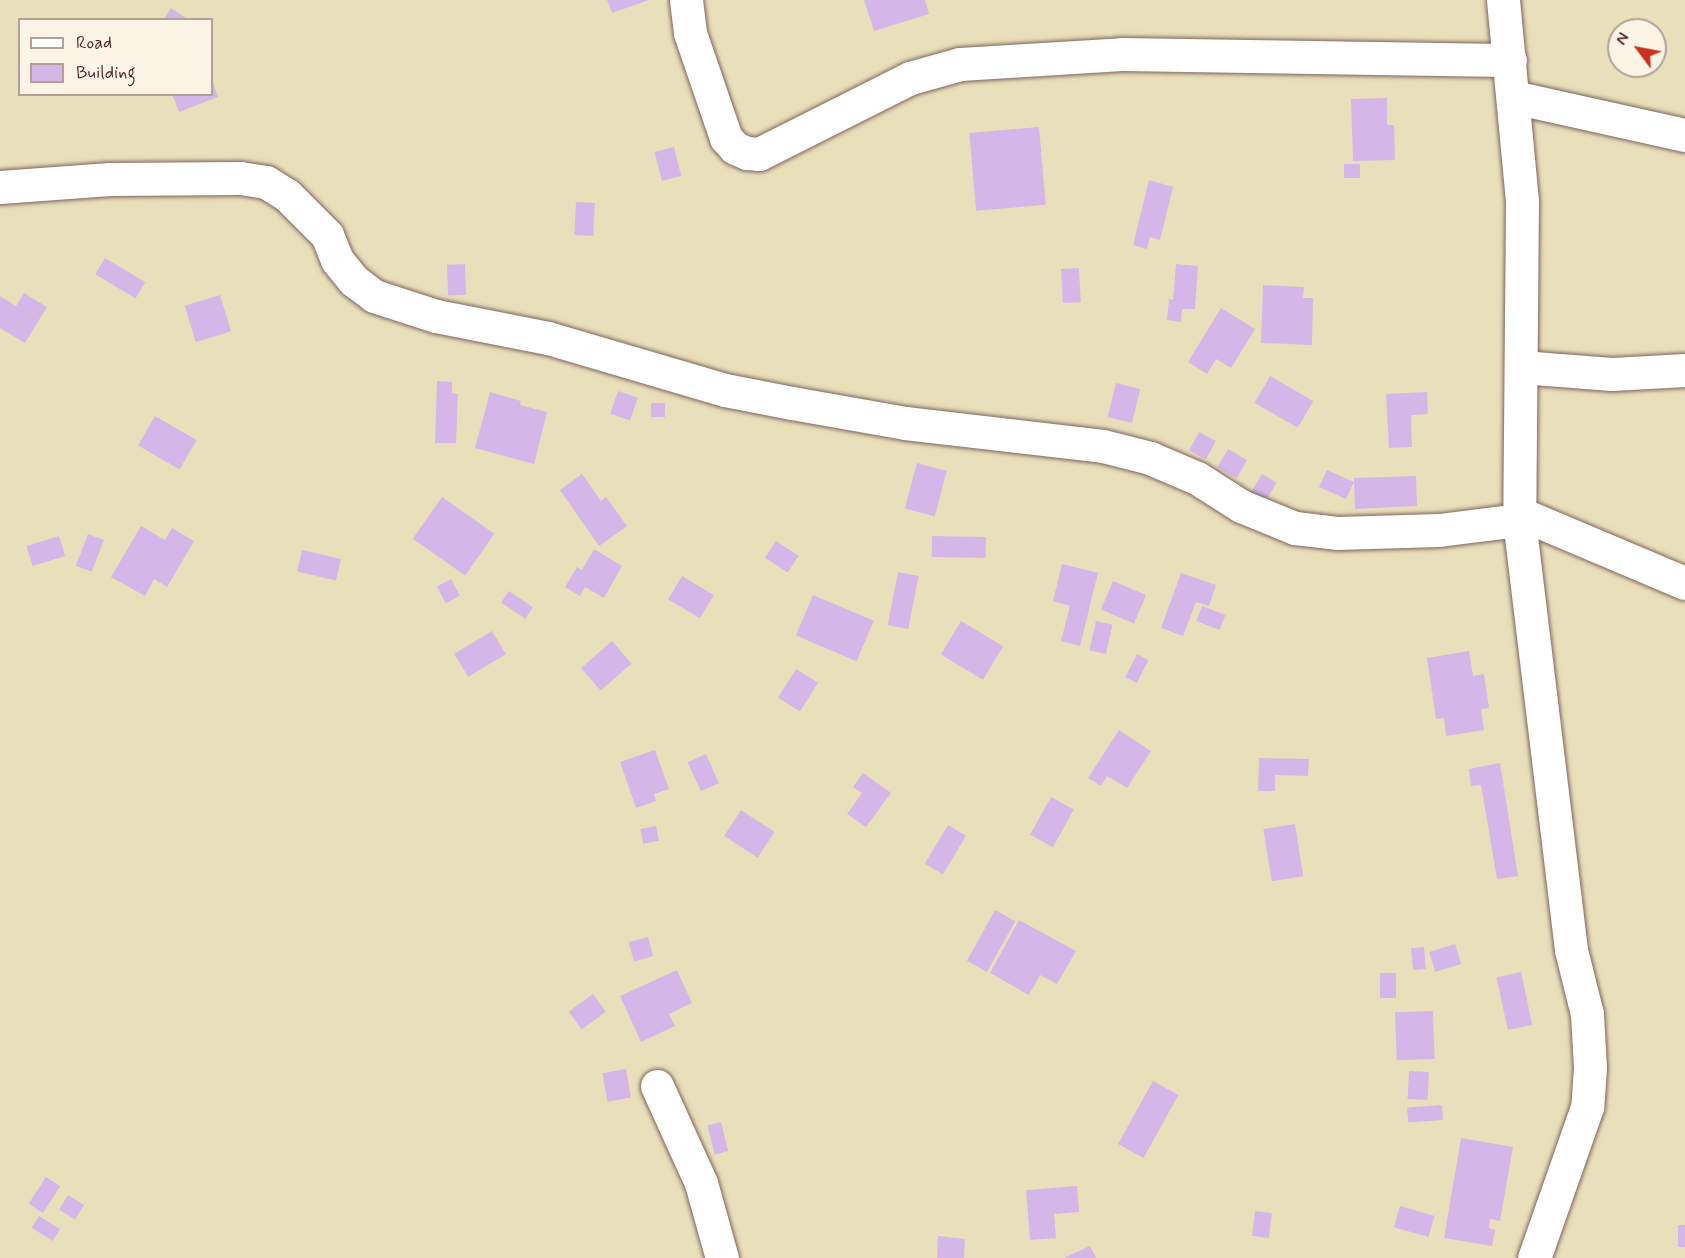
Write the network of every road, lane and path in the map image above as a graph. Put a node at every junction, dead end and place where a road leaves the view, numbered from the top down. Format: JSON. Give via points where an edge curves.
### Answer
{"nodes":[{"id":1,"x":686,"y":0,"type":"edge"},
{"id":2,"x":1503,"y":0,"type":"edge"},
{"id":3,"x":1510,"y":60,"type":"junction"},
{"id":4,"x":1514,"y":98,"type":"junction"},
{"id":5,"x":1685,"y":135,"type":"edge"},
{"id":6,"x":0,"y":187,"type":"edge"},
{"id":7,"x":1521,"y":367,"type":"junction"},
{"id":8,"x":1685,"y":370,"type":"edge"},
{"id":9,"x":1520,"y":517,"type":"junction"},
{"id":10,"x":1685,"y":583,"type":"edge"},
{"id":11,"x":657,"y":1086,"type":"dead end"},
{"id":12,"x":723,"y":1258,"type":"edge"},
{"id":13,"x":1534,"y":1258,"type":"edge"}],
"edges":[{"from":1,"to":3,"type":"street","via":[[690,33],[726,138],[735,148],[759,154],[910,78],[960,64],[1122,54]]},
{"from":2,"to":3,"type":"street"},
{"from":3,"to":4,"type":"street"},
{"from":4,"to":5,"type":"street"},
{"from":4,"to":7,"type":"street","via":[[1522,202]]},
{"from":6,"to":9,"type":"street","via":[[110,179],[240,178],[266,182],[287,195],[327,235],[337,260],[353,280],[374,296],[436,316],[548,338],[724,390],[780,401],[905,423],[1103,446],[1197,478],[1241,506],[1295,528],[1337,533],[1439,530]]},
{"from":7,"to":8,"type":"street","via":[[1612,374]]},
{"from":7,"to":9,"type":"street"},
{"from":9,"to":10,"type":"street"},
{"from":9,"to":13,"type":"street","via":[[1571,950],[1587,1014],[1590,1068],[1587,1107]]},
{"from":11,"to":12,"type":"street","via":[[701,1183]]}]}
